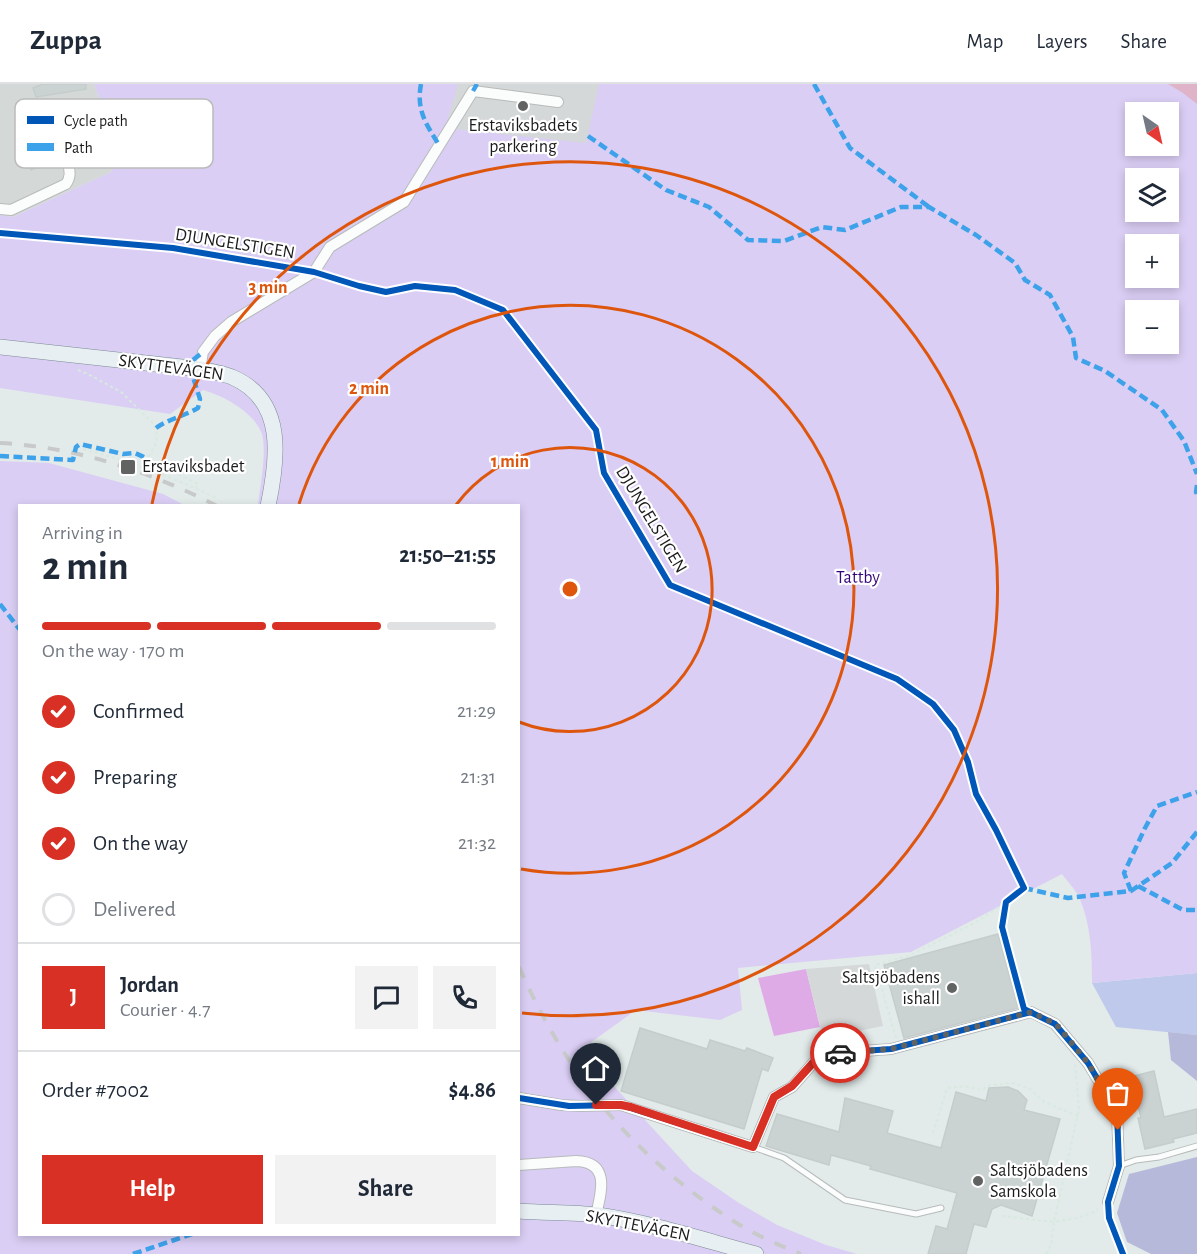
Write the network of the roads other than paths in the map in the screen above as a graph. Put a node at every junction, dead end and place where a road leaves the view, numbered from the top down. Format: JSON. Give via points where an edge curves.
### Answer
{"nodes":[{"id":1,"x":558,"y":102,"type":"dead end"},
{"id":2,"x":69,"y":168,"type":"edge"},
{"id":3,"x":0,"y":209,"type":"edge"},
{"id":4,"x":0,"y":347,"type":"edge"},
{"id":5,"x":200,"y":369,"type":"junction"},
{"id":6,"x":268,"y":504,"type":"edge"},
{"id":7,"x":520,"y":1098,"type":"edge"},
{"id":8,"x":1197,"y":1146,"type":"edge"},
{"id":9,"x":753,"y":1147,"type":"junction"},
{"id":10,"x":520,"y":1165,"type":"edge"},
{"id":11,"x":1119,"y":1166,"type":"junction"},
{"id":12,"x":1108,"y":1202,"type":"road end"},
{"id":13,"x":941,"y":1208,"type":"dead end"},
{"id":14,"x":520,"y":1211,"type":"edge"},
{"id":15,"x":596,"y":1215,"type":"junction"},
{"id":16,"x":756,"y":1254,"type":"edge"}],
"edges":[{"from":1,"to":5,"type":"street","via":[[473,91],[404,202],[330,247],[314,272],[231,322],[203,352]]},
{"from":2,"to":3,"type":"street","via":[[66,184],[19,207]]},
{"from":4,"to":5,"type":"street","name":"SKYTTEVÄGEN"},
{"from":5,"to":6,"type":"street","name":"SKYTTEVÄGEN","via":[[232,377],[247,386],[267,410],[275,434]]},
{"from":7,"to":9,"type":"street","bridge":true,"via":[[561,1105],[621,1105]]},
{"from":8,"to":11,"type":"lane"},
{"from":9,"to":11,"type":"street","via":[[774,1097],[792,1086],[821,1054],[891,1049],[1031,1012],[1056,1024],[1088,1063],[1117,1112]]},
{"from":9,"to":13,"type":"lane","via":[[784,1158],[845,1200],[916,1214]]},
{"from":10,"to":15,"type":"street","via":[[584,1161],[593,1166],[600,1173],[602,1189]]},
{"from":11,"to":12,"type":"street"},
{"from":14,"to":15,"type":"street","name":"SKYTTEVÄGEN"},
{"from":15,"to":16,"type":"street","name":"SKYTTEVÄGEN","via":[[650,1225]]}]}
